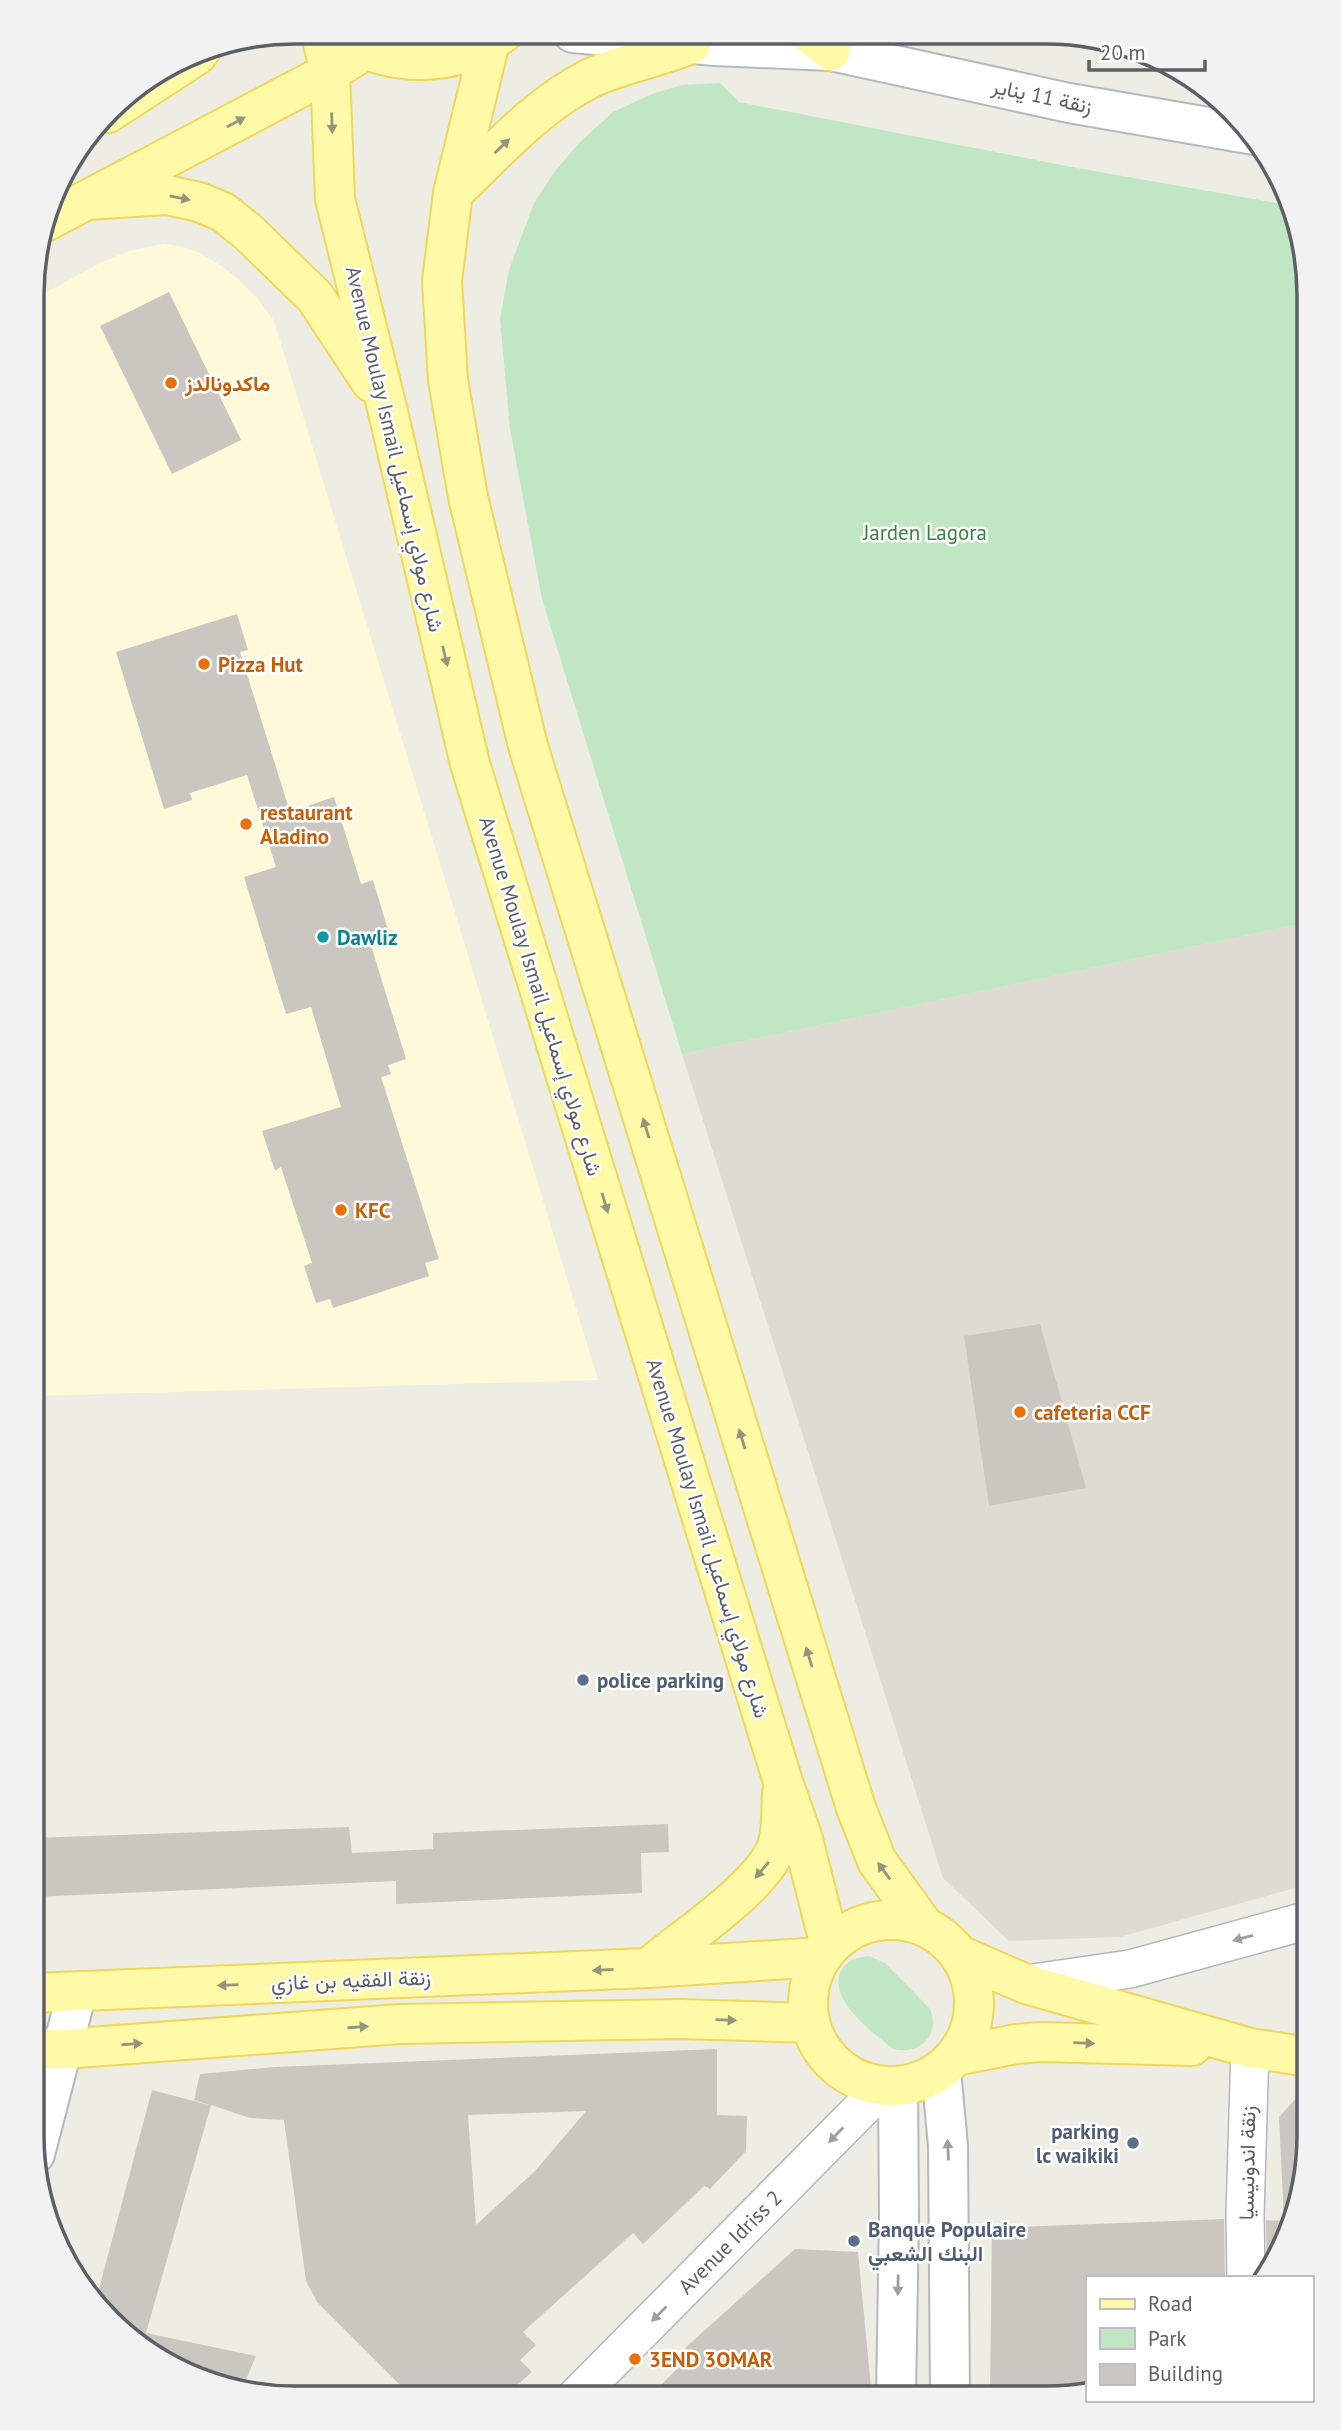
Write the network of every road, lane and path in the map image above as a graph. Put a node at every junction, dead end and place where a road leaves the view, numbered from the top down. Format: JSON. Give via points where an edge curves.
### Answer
{"nodes":[{"id":1,"x":323,"y":44,"type":"edge"},
{"id":2,"x":347,"y":44,"type":"edge"},
{"id":3,"x":358,"y":44,"type":"edge"},
{"id":4,"x":480,"y":44,"type":"edge"},
{"id":5,"x":494,"y":44,"type":"edge"},
{"id":6,"x":691,"y":44,"type":"edge"},
{"id":7,"x":825,"y":44,"type":"edge"},
{"id":8,"x":330,"y":72,"type":"junction"},
{"id":9,"x":1237,"y":132,"type":"edge"},
{"id":10,"x":453,"y":193,"type":"junction"},
{"id":11,"x":87,"y":200,"type":"junction"},
{"id":12,"x":56,"y":216,"type":"edge"},
{"id":13,"x":387,"y":408,"type":"junction"},
{"id":14,"x":783,"y":1782,"type":"junction"},
{"id":15,"x":1297,"y":1923,"type":"edge"},
{"id":16,"x":924,"y":1926,"type":"junction"},
{"id":17,"x":826,"y":1952,"type":"junction"},
{"id":18,"x":959,"y":1955,"type":"junction"},
{"id":19,"x":659,"y":1967,"type":"junction"},
{"id":20,"x":1026,"y":1984,"type":"junction"},
{"id":21,"x":77,"y":1992,"type":"junction"},
{"id":22,"x":44,"y":1993,"type":"edge"},
{"id":23,"x":810,"y":2023,"type":"junction"},
{"id":24,"x":1250,"y":2048,"type":"junction"},
{"id":25,"x":48,"y":2049,"type":"edge"},
{"id":26,"x":1297,"y":2055,"type":"edge"},
{"id":27,"x":949,"y":2063,"type":"junction"},
{"id":28,"x":44,"y":2079,"type":"edge"},
{"id":29,"x":891,"y":2086,"type":"junction"},
{"id":30,"x":1246,"y":2276,"type":"edge"},
{"id":31,"x":587,"y":2386,"type":"edge"},
{"id":32,"x":896,"y":2386,"type":"edge"},
{"id":33,"x":950,"y":2386,"type":"edge"}],
"edges":[{"from":1,"to":8,"type":"main road","name":"Avenue Moulay Ismail شارع مولاي إسماعيل"},
{"from":2,"to":8,"type":"main road"},
{"from":3,"to":4,"type":"main road","via":[[406,61],[449,58]]},
{"from":5,"to":10,"type":"main road"},
{"from":10,"to":6,"type":"main road","one_way":true,"via":[[550,103],[591,79]]},
{"from":7,"to":9,"type":"main road","name":"زنقة 11 يناير","via":[[1069,103]]},
{"from":11,"to":8,"type":"main road","one_way":true},
{"from":8,"to":13,"type":"main road","name":"Avenue Moulay Ismail شارع مولاي إسماعيل","one_way":true,"via":[[335,199]]},
{"from":16,"to":10,"type":"main road","one_way":true,"via":[[877,1861],[856,1808],[528,746],[468,497],[449,380],[442,281]]},
{"from":11,"to":12,"type":"main road"},
{"from":11,"to":13,"type":"main road","one_way":true,"via":[[167,195],[223,212],[315,297]]},
{"from":13,"to":14,"type":"main road","name":"Avenue Moulay Ismail شارع مولاي إسماعيل","one_way":true,"via":[[470,765]]},
{"from":14,"to":17,"type":"main road","name":"Avenue Moulay Ismail شارع مولاي إسماعيل","via":[[802,1836]]},
{"from":14,"to":19,"type":"main road","one_way":true,"via":[[778,1843],[767,1867]]},
{"from":15,"to":20,"type":"street","one_way":true,"via":[[1129,1969]]},
{"from":16,"to":17,"type":"main road","via":[[874,1921],[850,1930]]},
{"from":16,"to":18,"type":"main road"},
{"from":17,"to":19,"type":"main road","name":"زنقة الفقيه بن غازي"},
{"from":17,"to":23,"type":"main road","via":[[811,1978],[807,2000]]},
{"from":18,"to":20,"type":"main road"},
{"from":18,"to":27,"type":"main road","via":[[970,1977],[974,2002],[966,2041]]},
{"from":19,"to":21,"type":"main road","name":"زنقة الفقيه بن غازي","one_way":true},
{"from":20,"to":24,"type":"main road"},
{"from":21,"to":22,"type":"main road","name":"زنقة الفقيه بن غازي"},
{"from":21,"to":25,"type":"main road"},
{"from":25,"to":23,"type":"main road","one_way":true,"via":[[400,2024],[665,2019]]},
{"from":23,"to":29,"type":"main road","via":[[817,2043],[845,2073],[863,2082]]},
{"from":24,"to":26,"type":"main road"},
{"from":27,"to":24,"type":"main road","one_way":true,"via":[[1016,2044],[1041,2042]]},
{"from":24,"to":30,"type":"street","name":"زنقة اندونيسيا"},
{"from":25,"to":28,"type":"main road"},
{"from":27,"to":29,"type":"main road","via":[[922,2080]]},
{"from":33,"to":27,"type":"main road","one_way":true},
{"from":29,"to":31,"type":"street","name":"Avenue Idriss 2","one_way":true},
{"from":29,"to":32,"type":"main road","one_way":true,"via":[[899,2216]]}]}
